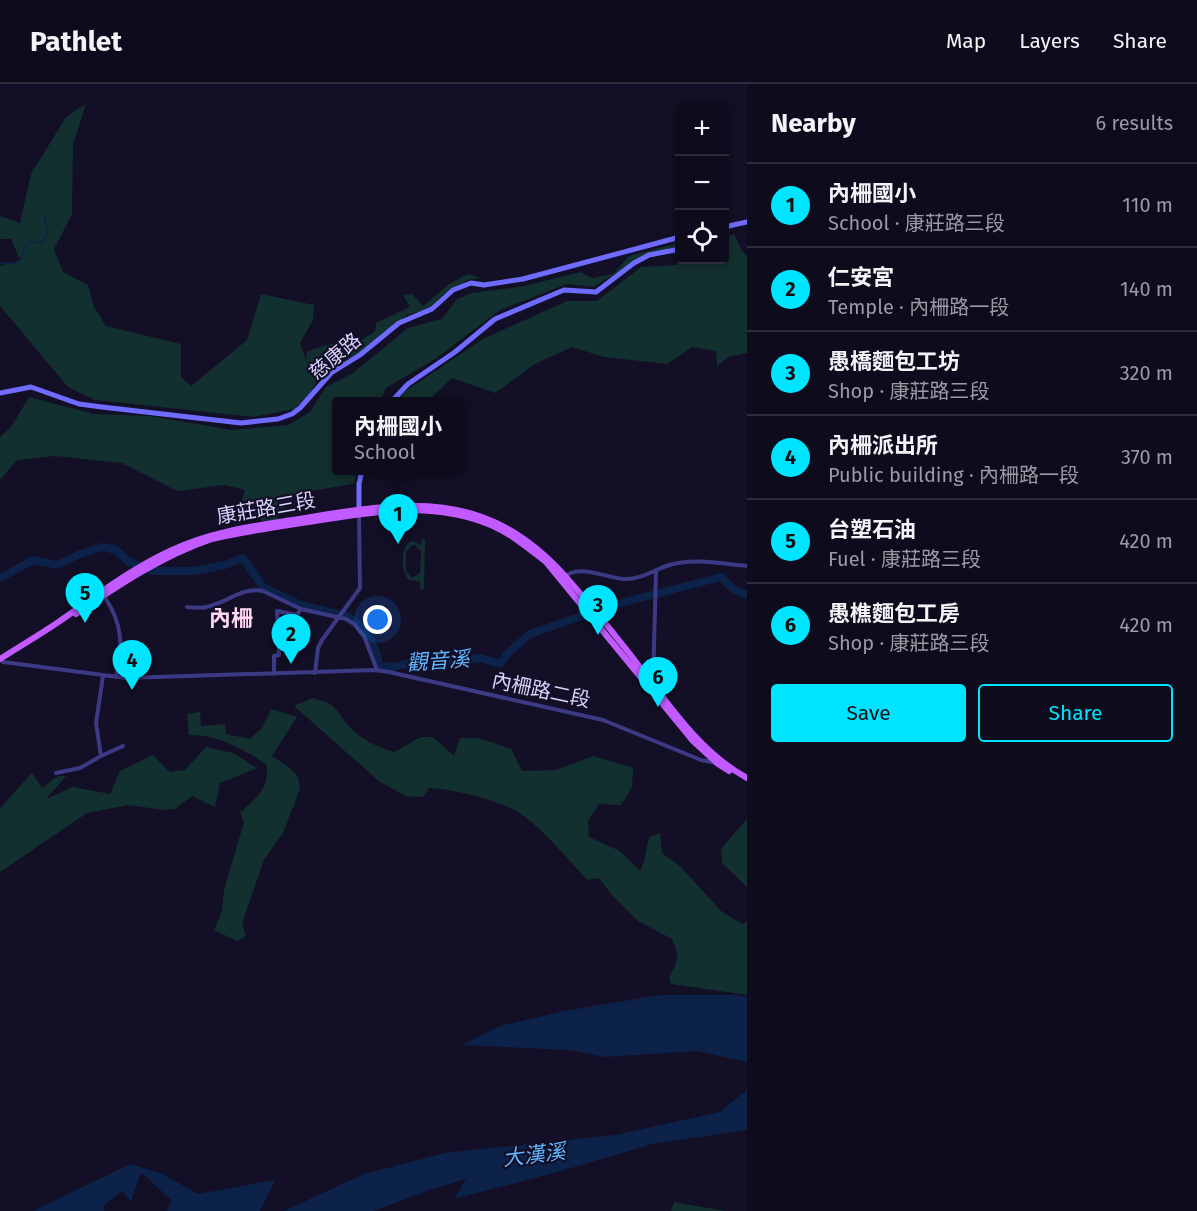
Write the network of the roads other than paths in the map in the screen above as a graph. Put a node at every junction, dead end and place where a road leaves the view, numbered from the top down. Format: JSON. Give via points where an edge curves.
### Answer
{"nodes":[{"id":1,"x":747,"y":222,"type":"edge"},
{"id":2,"x":729,"y":226,"type":"edge"},
{"id":3,"x":675,"y":238,"type":"edge"},
{"id":4,"x":675,"y":250,"type":"edge"},
{"id":5,"x":0,"y":393,"type":"edge"},
{"id":6,"x":396,"y":397,"type":"edge"},
{"id":7,"x":361,"y":475,"type":"edge"},
{"id":8,"x":359,"y":512,"type":"junction"},
{"id":9,"x":747,"y":566,"type":"edge"},
{"id":10,"x":657,"y":570,"type":"junction"},
{"id":11,"x":565,"y":576,"type":"junction"},
{"id":12,"x":101,"y":594,"type":"junction"},
{"id":13,"x":187,"y":607,"type":"dead end"},
{"id":14,"x":301,"y":609,"type":"junction"},
{"id":15,"x":338,"y":618,"type":"junction"},
{"id":16,"x":1,"y":662,"type":"edge"},
{"id":17,"x":377,"y":670,"type":"junction"},
{"id":18,"x":315,"y":673,"type":"junction"},
{"id":19,"x":274,"y":674,"type":"junction"},
{"id":20,"x":103,"y":676,"type":"junction"},
{"id":21,"x":116,"y":677,"type":"junction"},
{"id":22,"x":653,"y":684,"type":"junction"},
{"id":23,"x":123,"y":746,"type":"dead end"},
{"id":24,"x":101,"y":756,"type":"junction"},
{"id":25,"x":718,"y":764,"type":"junction"},
{"id":26,"x":56,"y":773,"type":"dead end"},
{"id":27,"x":747,"y":778,"type":"edge"},
{"id":28,"x":747,"y":783,"type":"edge"}],
"edges":[{"from":1,"to":2,"type":"street"},
{"from":3,"to":5,"type":"street","name":"慈康路","via":[[523,279],[471,283],[453,290],[432,309],[399,323],[331,374],[300,408],[278,419],[241,423],[102,407],[79,404],[31,387]]},
{"from":4,"to":6,"type":"street","via":[[649,255],[596,292],[564,290],[495,320]]},
{"from":7,"to":8,"type":"street"},
{"from":8,"to":11,"type":"main road","name":"康莊路三段","via":[[414,505],[477,515],[520,535]]},
{"from":8,"to":12,"type":"main road","name":"康莊路三段","via":[[212,539],[150,563]]},
{"from":8,"to":15,"type":"street","via":[[360,588]]},
{"from":8,"to":25,"type":"main road","name":"康莊路三段","via":[[438,512],[492,525],[519,540],[561,578],[660,702]]},
{"from":9,"to":10,"type":"street","via":[[695,561]]},
{"from":10,"to":11,"type":"street","via":[[624,579],[576,571]]},
{"from":10,"to":22,"type":"street"},
{"from":11,"to":22,"type":"main road","name":"康莊路三段"},
{"from":12,"to":16,"type":"main road","name":"康莊路三段"},
{"from":12,"to":21,"type":"street","via":[[120,629],[122,651]]},
{"from":13,"to":14,"type":"street","via":[[206,608],[257,590]]},
{"from":14,"to":15,"type":"street"},
{"from":14,"to":19,"type":"street","via":[[297,615],[277,611],[279,655],[274,656]]},
{"from":15,"to":17,"type":"street","via":[[354,624],[364,636]]},
{"from":15,"to":18,"type":"street","via":[[318,648]]},
{"from":16,"to":20,"type":"street","name":"內柵路二段"},
{"from":17,"to":18,"type":"street","name":"內柵路二段"},
{"from":17,"to":25,"type":"street","name":"內柵路二段","via":[[603,720]]},
{"from":18,"to":19,"type":"street","name":"內柵路二段"},
{"from":19,"to":21,"type":"street","name":"內柵路二段"},
{"from":20,"to":21,"type":"street","name":"內柵路二段"},
{"from":20,"to":24,"type":"street","via":[[96,723]]},
{"from":22,"to":27,"type":"main road","name":"康莊路三段","via":[[708,749]]},
{"from":23,"to":24,"type":"street"},
{"from":24,"to":26,"type":"street","via":[[80,768]]},
{"from":25,"to":28,"type":"main road","name":"康莊路三段"}]}
